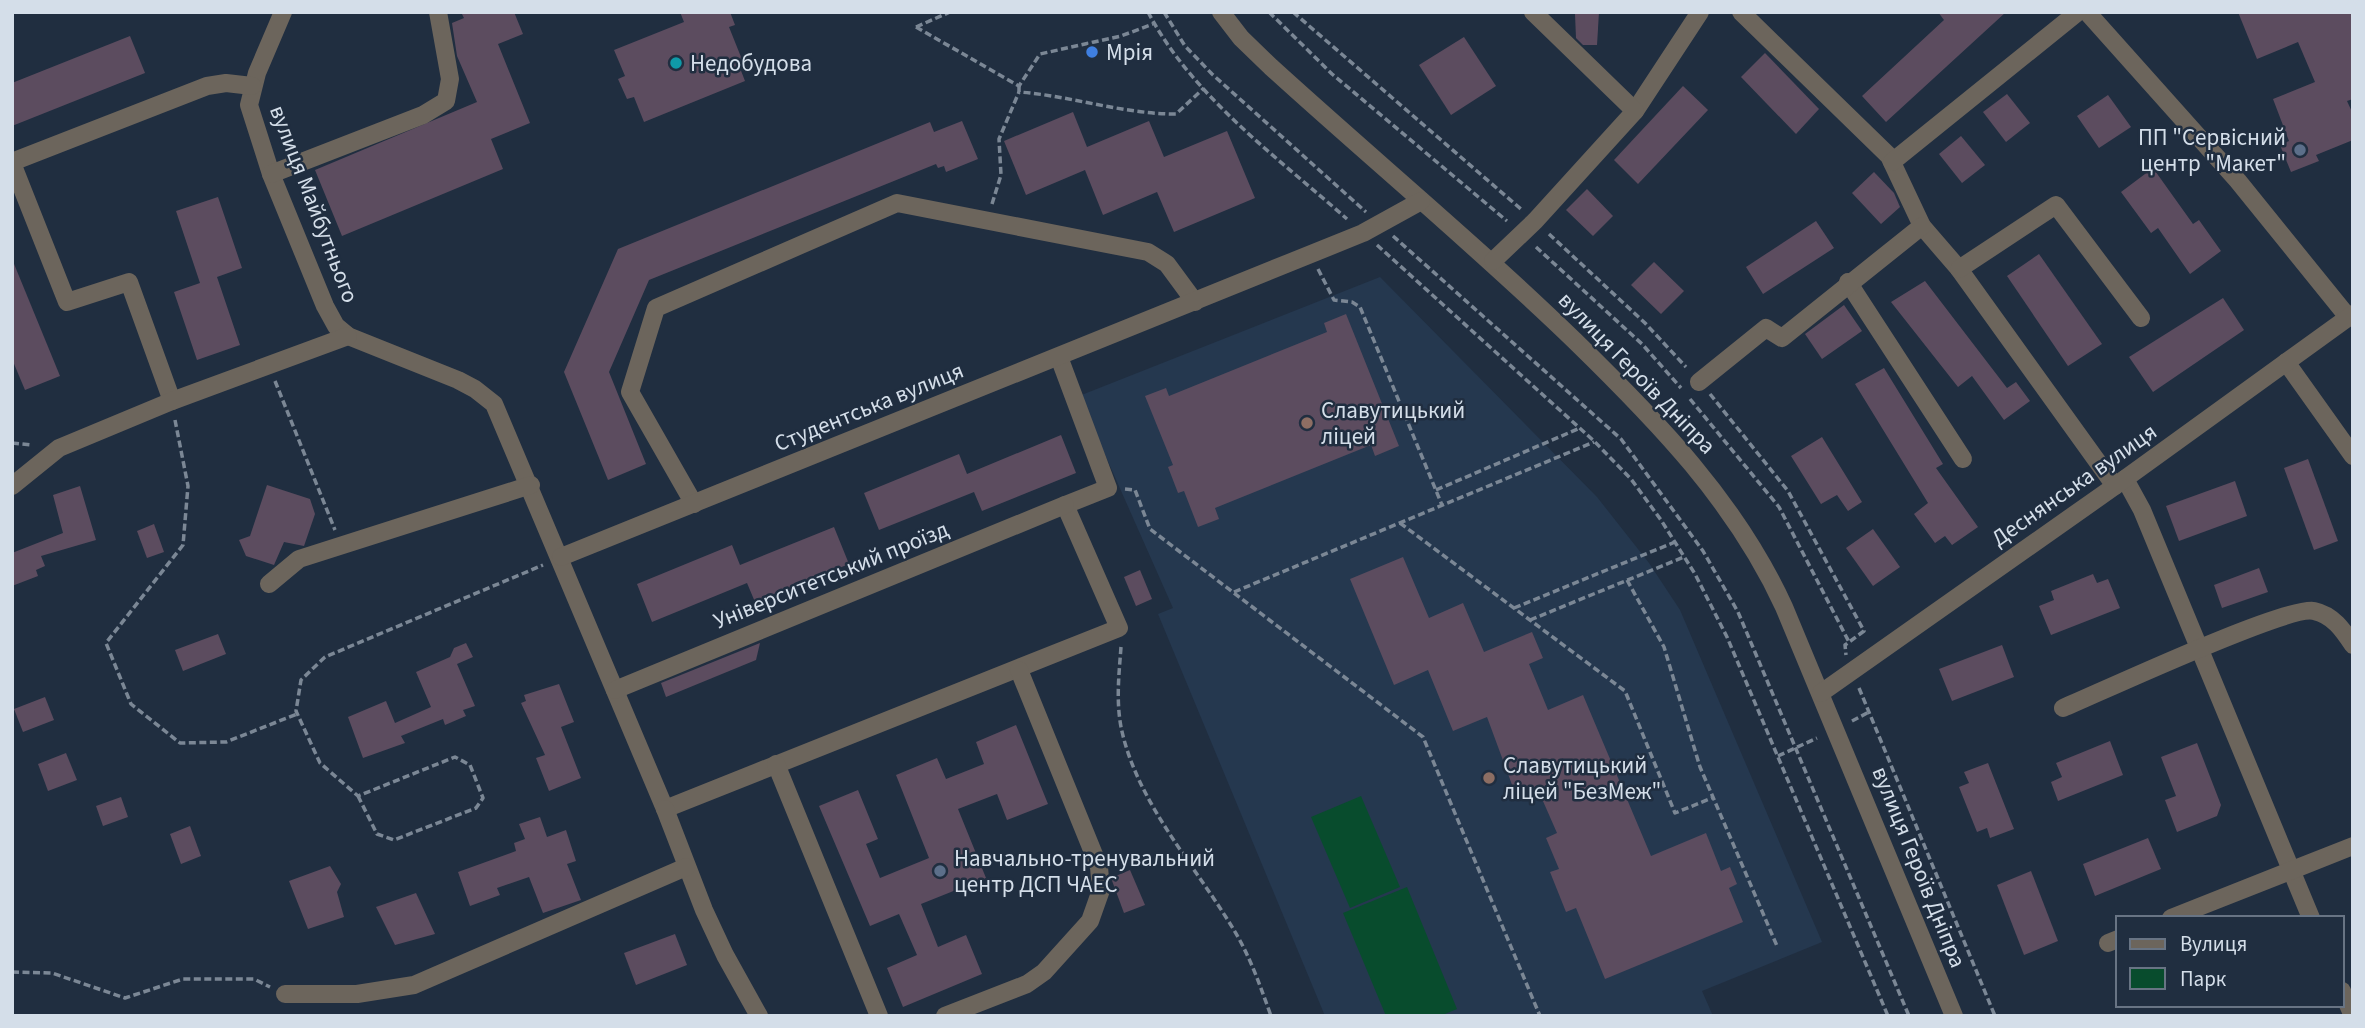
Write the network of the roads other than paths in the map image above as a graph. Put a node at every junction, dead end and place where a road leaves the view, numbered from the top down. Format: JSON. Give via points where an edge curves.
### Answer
{"nodes":[{"id":1,"x":283,"y":12,"type":"edge"},
{"id":2,"x":438,"y":12,"type":"edge"},
{"id":3,"x":1221,"y":12,"type":"edge"},
{"id":4,"x":1533,"y":12,"type":"edge"},
{"id":5,"x":1700,"y":12,"type":"edge"},
{"id":6,"x":1741,"y":12,"type":"edge"},
{"id":7,"x":2078,"y":12,"type":"edge"},
{"id":8,"x":2087,"y":12,"type":"edge"},
{"id":9,"x":252,"y":86,"type":"junction"},
{"id":10,"x":1635,"y":111,"type":"junction"},
{"id":11,"x":12,"y":162,"type":"edge"},
{"id":12,"x":1892,"y":162,"type":"junction"},
{"id":13,"x":271,"y":174,"type":"junction"},
{"id":14,"x":1421,"y":201,"type":"junction"},
{"id":15,"x":1922,"y":226,"type":"junction"},
{"id":16,"x":1493,"y":261,"type":"junction"},
{"id":17,"x":1959,"y":269,"type":"junction"},
{"id":18,"x":1849,"y":282,"type":"junction"},
{"id":19,"x":1195,"y":302,"type":"junction"},
{"id":20,"x":2350,"y":316,"type":"edge"},
{"id":21,"x":2141,"y":318,"type":"dead end"},
{"id":22,"x":348,"y":336,"type":"junction"},
{"id":23,"x":1059,"y":357,"type":"junction"},
{"id":24,"x":2286,"y":362,"type":"junction"},
{"id":25,"x":1699,"y":382,"type":"road end"},
{"id":26,"x":172,"y":401,"type":"junction"},
{"id":27,"x":2353,"y":456,"type":"edge"},
{"id":28,"x":1963,"y":459,"type":"dead end"},
{"id":29,"x":2120,"y":483,"type":"junction"},
{"id":30,"x":531,"y":485,"type":"junction"},
{"id":31,"x":12,"y":486,"type":"edge"},
{"id":32,"x":694,"y":504,"type":"junction"},
{"id":33,"x":1065,"y":505,"type":"junction"},
{"id":34,"x":561,"y":557,"type":"junction"},
{"id":35,"x":269,"y":584,"type":"dead end"},
{"id":36,"x":2353,"y":645,"type":"edge"},
{"id":37,"x":2199,"y":650,"type":"junction"},
{"id":38,"x":1019,"y":670,"type":"junction"},
{"id":39,"x":615,"y":691,"type":"junction"},
{"id":40,"x":1821,"y":693,"type":"junction"},
{"id":41,"x":2063,"y":708,"type":"dead end"},
{"id":42,"x":776,"y":764,"type":"junction"},
{"id":43,"x":665,"y":809,"type":"junction"},
{"id":44,"x":2353,"y":846,"type":"edge"},
{"id":45,"x":687,"y":867,"type":"junction"},
{"id":46,"x":2290,"y":869,"type":"junction"},
{"id":47,"x":2176,"y":916,"type":"edge"},
{"id":48,"x":2310,"y":916,"type":"edge"},
{"id":49,"x":285,"y":994,"type":"road end"},
{"id":50,"x":2344,"y":996,"type":"edge"},
{"id":51,"x":759,"y":1016,"type":"edge"},
{"id":52,"x":879,"y":1016,"type":"edge"},
{"id":53,"x":944,"y":1016,"type":"edge"},
{"id":54,"x":1954,"y":1016,"type":"edge"},
{"id":55,"x":2353,"y":1016,"type":"edge"}],
"edges":[{"from":1,"to":9,"type":"street","name":"вулиця Майбутнього"},
{"from":2,"to":13,"type":"street","via":[[450,79],[446,102]]},
{"from":3,"to":14,"type":"street","name":"вулиця Героїв Дніпра","via":[[1271,67]]},
{"from":4,"to":10,"type":"street"},
{"from":5,"to":10,"type":"street"},
{"from":6,"to":12,"type":"street"},
{"from":7,"to":12,"type":"street"},
{"from":8,"to":20,"type":"street","via":[[2214,152]]},
{"from":9,"to":11,"type":"street","via":[[207,86]]},
{"from":9,"to":13,"type":"street","name":"вулиця Майбутнього","via":[[251,115]]},
{"from":10,"to":16,"type":"street"},
{"from":11,"to":26,"type":"street","via":[[67,302],[129,282]]},
{"from":12,"to":15,"type":"street"},
{"from":13,"to":22,"type":"street","name":"вулиця Майбутнього","via":[[325,306]]},
{"from":14,"to":16,"type":"street","name":"вулиця Героїв Дніпра"},
{"from":14,"to":19,"type":"street","name":"Студентська вулиця","via":[[1371,228]]},
{"from":15,"to":17,"type":"street"},
{"from":15,"to":18,"type":"street"},
{"from":16,"to":40,"type":"street","name":"вулиця Героїв Дніпра","via":[[1657,422],[1717,494],[1764,565]]},
{"from":17,"to":21,"type":"street","via":[[2056,205]]},
{"from":17,"to":29,"type":"street"},
{"from":18,"to":25,"type":"street","via":[[1782,338],[1766,328]]},
{"from":18,"to":28,"type":"street"},
{"from":19,"to":23,"type":"street","name":"Студентська вулиця"},
{"from":19,"to":32,"type":"street","via":[[1155,255],[897,203],[656,308],[630,392]]},
{"from":20,"to":24,"type":"street","name":"Деснянська вулиця"},
{"from":22,"to":26,"type":"street"},
{"from":22,"to":30,"type":"street","name":"вулиця Майбутнього","via":[[458,380],[486,397],[505,424]]},
{"from":23,"to":32,"type":"street","name":"Студентська вулиця"},
{"from":23,"to":33,"type":"street","name":"Університетський проїзд","via":[[1108,488]]},
{"from":24,"to":27,"type":"street"},
{"from":24,"to":29,"type":"street","name":"Деснянська вулиця"},
{"from":26,"to":31,"type":"street","via":[[60,448]]},
{"from":29,"to":37,"type":"street","via":[[2142,510]]},
{"from":29,"to":40,"type":"street","name":"Деснянська вулиця"},
{"from":30,"to":34,"type":"street","name":"вулиця Майбутнього"},
{"from":30,"to":35,"type":"street","via":[[299,559]]},
{"from":32,"to":34,"type":"street","name":"Студентська вулиця"},
{"from":33,"to":38,"type":"street","via":[[1119,628]]},
{"from":33,"to":39,"type":"street","name":"Університетський проїзд"},
{"from":34,"to":39,"type":"street","name":"вулиця Майбутнього"},
{"from":36,"to":37,"type":"street","via":[[2333,619],[2305,610]]},
{"from":37,"to":41,"type":"street"},
{"from":37,"to":46,"type":"street"},
{"from":38,"to":42,"type":"street","via":[[992,676]]},
{"from":38,"to":53,"type":"street","via":[[1099,867],[1099,902],[1090,921],[1039,976]]},
{"from":39,"to":43,"type":"street","name":"вулиця Майбутнього"},
{"from":40,"to":54,"type":"street","name":"вулиця Героїв Дніпра"},
{"from":42,"to":43,"type":"street"},
{"from":42,"to":52,"type":"street"},
{"from":43,"to":45,"type":"street","name":"вулиця Майбутнього"},
{"from":44,"to":46,"type":"street"},
{"from":45,"to":49,"type":"street","via":[[414,985],[357,994]]},
{"from":45,"to":51,"type":"street","name":"вулиця Майбутнього","via":[[725,956]]},
{"from":46,"to":47,"type":"street"},
{"from":46,"to":48,"type":"street"},
{"from":50,"to":55,"type":"street"}]}
